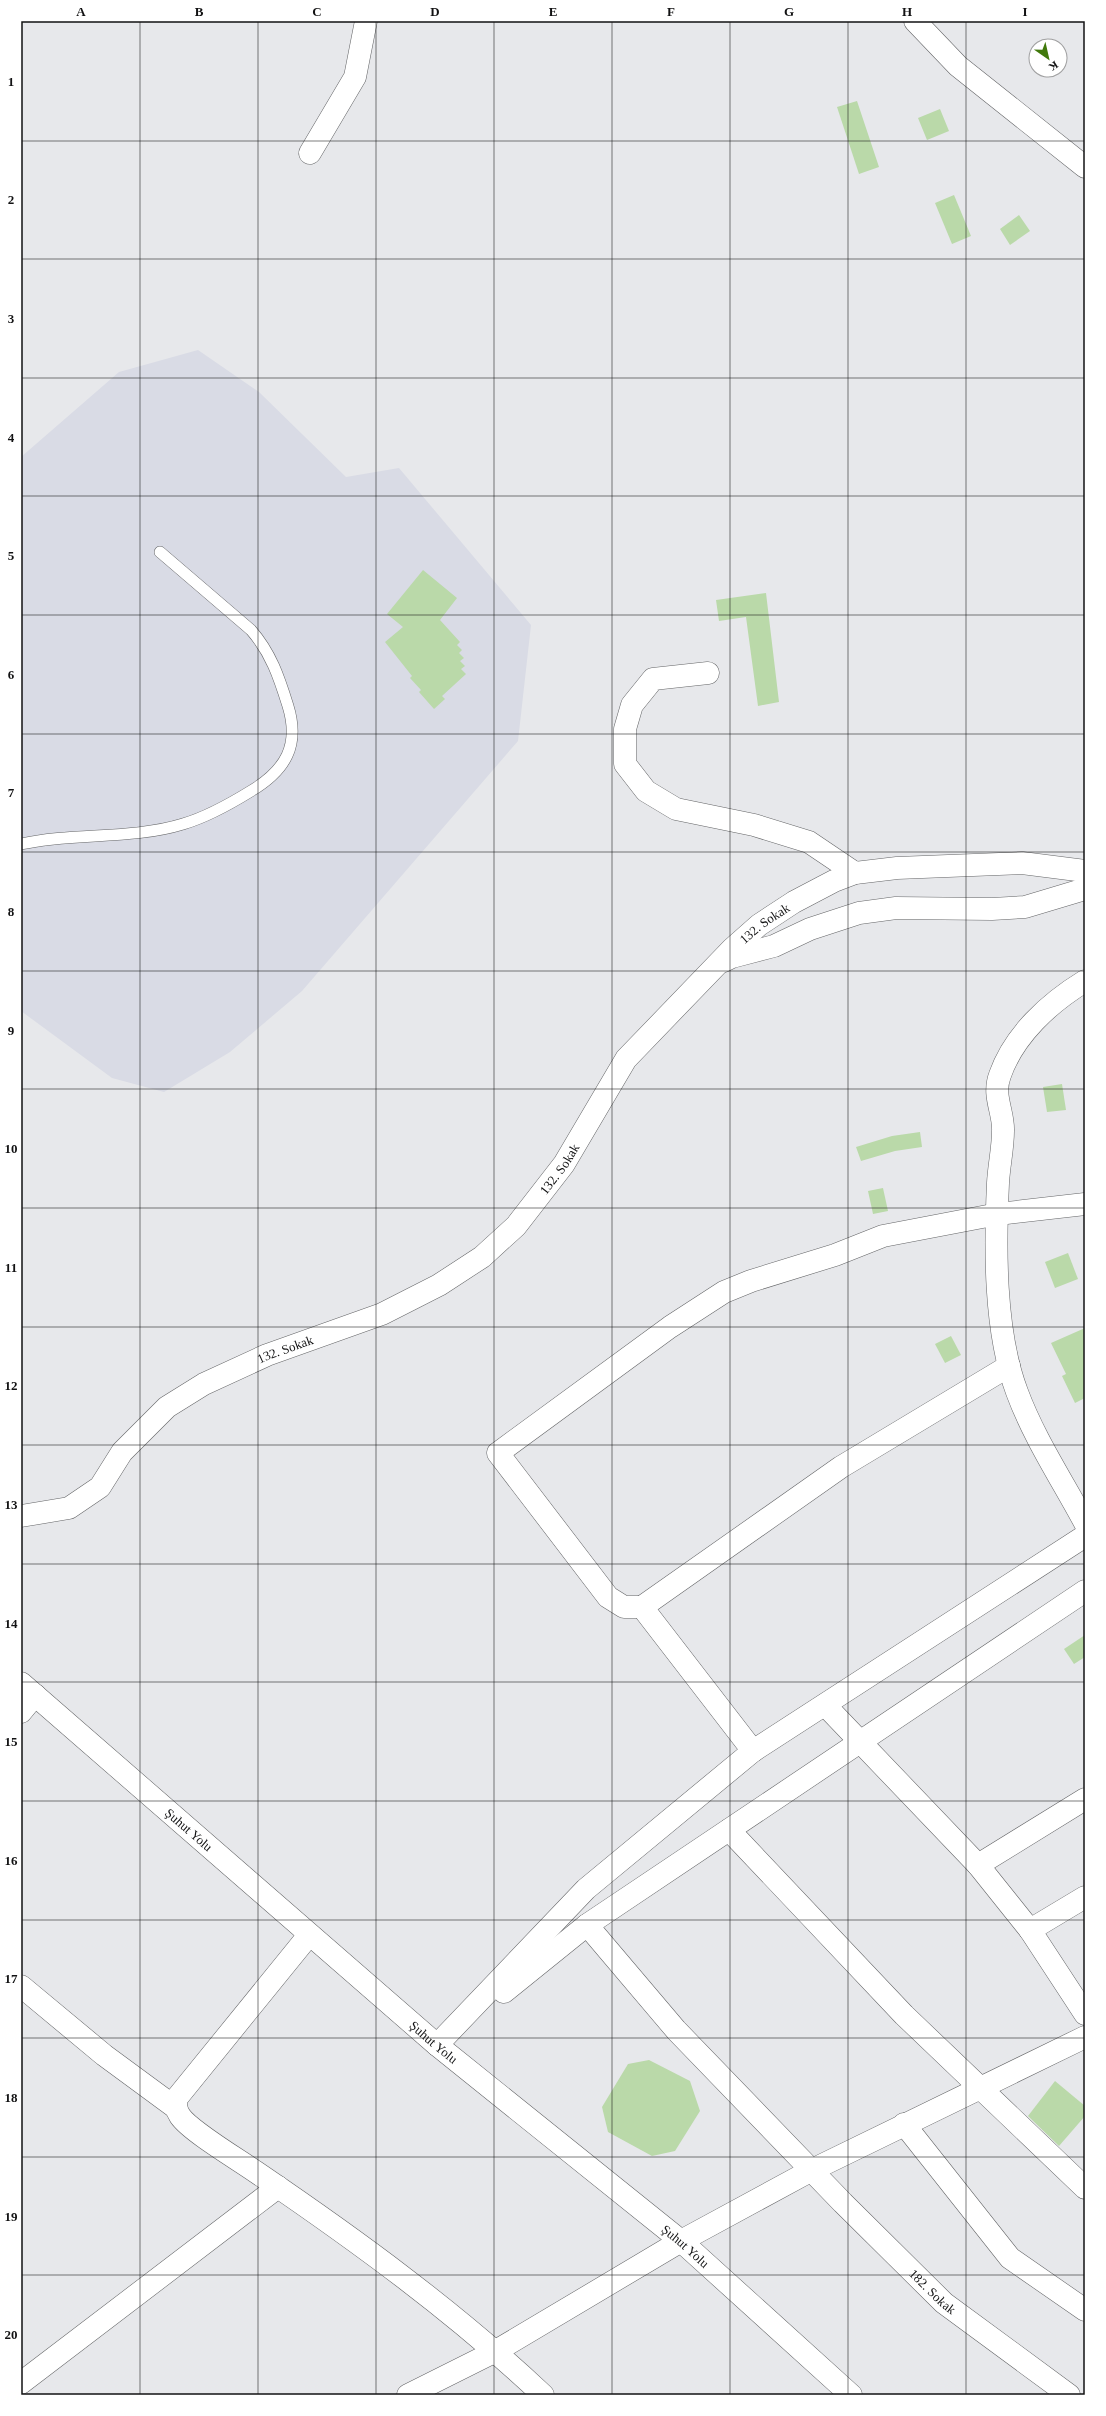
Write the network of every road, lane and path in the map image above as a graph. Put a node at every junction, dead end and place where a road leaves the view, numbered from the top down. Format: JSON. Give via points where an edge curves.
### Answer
{"nodes":[{"id":1,"x":366,"y":21,"type":"edge"},
{"id":2,"x":915,"y":21,"type":"edge"},
{"id":3,"x":310,"y":152,"type":"dead end"},
{"id":4,"x":1085,"y":167,"type":"edge"},
{"id":5,"x":160,"y":552,"type":"dead end"},
{"id":6,"x":708,"y":673,"type":"dead end"},
{"id":7,"x":21,"y":844,"type":"edge"},
{"id":8,"x":1085,"y":871,"type":"edge"},
{"id":9,"x":855,"y":873,"type":"junction"},
{"id":10,"x":1085,"y":889,"type":"edge"},
{"id":11,"x":714,"y":967,"type":"junction"},
{"id":12,"x":1085,"y":981,"type":"edge"},
{"id":13,"x":1085,"y":1204,"type":"edge"},
{"id":14,"x":998,"y":1214,"type":"junction"},
{"id":15,"x":1009,"y":1366,"type":"junction"},
{"id":16,"x":21,"y":1516,"type":"edge"},
{"id":17,"x":1085,"y":1523,"type":"edge"},
{"id":18,"x":1085,"y":1536,"type":"edge"},
{"id":19,"x":1085,"y":1591,"type":"edge"},
{"id":20,"x":642,"y":1607,"type":"junction"},
{"id":21,"x":26,"y":1697,"type":"edge"},
{"id":22,"x":825,"y":1705,"type":"junction"},
{"id":23,"x":859,"y":1742,"type":"junction"},
{"id":24,"x":753,"y":1751,"type":"junction"},
{"id":25,"x":1085,"y":1799,"type":"edge"},
{"id":26,"x":729,"y":1830,"type":"junction"},
{"id":27,"x":978,"y":1865,"type":"junction"},
{"id":28,"x":1085,"y":1897,"type":"edge"},
{"id":29,"x":588,"y":1925,"type":"junction"},
{"id":30,"x":1030,"y":1930,"type":"junction"},
{"id":31,"x":308,"y":1935,"type":"junction"},
{"id":32,"x":21,"y":1986,"type":"edge"},
{"id":33,"x":1085,"y":2014,"type":"edge"},
{"id":34,"x":1085,"y":2036,"type":"edge"},
{"id":35,"x":437,"y":2045,"type":"junction"},
{"id":36,"x":980,"y":2086,"type":"junction"},
{"id":37,"x":176,"y":2108,"type":"junction"},
{"id":38,"x":904,"y":2124,"type":"junction"},
{"id":39,"x":812,"y":2170,"type":"junction"},
{"id":40,"x":278,"y":2187,"type":"junction"},
{"id":41,"x":1085,"y":2188,"type":"edge"},
{"id":42,"x":681,"y":2241,"type":"junction"},
{"id":43,"x":1085,"y":2310,"type":"edge"},
{"id":44,"x":496,"y":2351,"type":"junction"},
{"id":45,"x":21,"y":2383,"type":"edge"},
{"id":46,"x":1085,"y":2385,"type":"edge"},
{"id":47,"x":408,"y":2395,"type":"edge"},
{"id":48,"x":543,"y":2395,"type":"edge"},
{"id":49,"x":851,"y":2395,"type":"edge"},
{"id":50,"x":1069,"y":2395,"type":"edge"},
{"id":51,"x":1078,"y":2395,"type":"edge"}],
"edges":[{"from":1,"to":3,"type":"street","via":[[355,76]]},
{"from":2,"to":4,"type":"street","via":[[958,66]]},
{"from":5,"to":7,"type":"lane","via":[[252,630],[260,640],[279,676],[293,723],[292,746],[276,773],[257,787],[224,807],[183,824],[139,832]]},
{"from":6,"to":9,"type":"street","via":[[653,679],[632,705],[625,728],[626,764],[646,791],[676,809],[754,825],[809,842]]},
{"from":8,"to":9,"type":"street","name":"132. Sokak","via":[[1022,863],[897,868]]},
{"from":9,"to":11,"type":"street","name":"132. Sokak","via":[[794,902],[759,925]]},
{"from":10,"to":11,"type":"street","via":[[1025,907],[896,908],[859,913],[810,929],[774,946],[732,957]]},
{"from":11,"to":16,"type":"street","name":"132. Sokak","via":[[626,1059],[564,1164],[516,1226],[482,1257],[439,1285],[382,1314],[267,1355],[204,1384],[167,1408],[122,1452],[100,1487],[69,1508]]},
{"from":12,"to":14,"type":"street","via":[[1066,992],[1039,1016],[1011,1049],[999,1077],[996,1096],[1004,1129],[998,1182]]},
{"from":13,"to":14,"type":"street"},
{"from":14,"to":15,"type":"street","via":[[998,1289]]},
{"from":14,"to":20,"type":"street","via":[[883,1236],[724,1292],[670,1327],[498,1453],[608,1597],[624,1606]]},
{"from":15,"to":17,"type":"street","via":[[1017,1392],[1047,1458]]},
{"from":15,"to":20,"type":"street","via":[[841,1467]]},
{"from":18,"to":22,"type":"street"},
{"from":19,"to":23,"type":"street"},
{"from":20,"to":24,"type":"street"},
{"from":21,"to":31,"type":"street","name":"Şuhut Yolu"},
{"from":22,"to":23,"type":"street"},
{"from":22,"to":24,"type":"street"},
{"from":23,"to":26,"type":"street"},
{"from":23,"to":27,"type":"street"},
{"from":24,"to":35,"type":"street","via":[[586,1889]]},
{"from":25,"to":27,"type":"street"},
{"from":26,"to":29,"type":"street"},
{"from":26,"to":36,"type":"street","via":[[904,2015]]},
{"from":27,"to":30,"type":"street"},
{"from":28,"to":30,"type":"street"},
{"from":29,"to":35,"type":"street"},
{"from":29,"to":39,"type":"street","name":"182. Sokak","via":[[676,2030]]},
{"from":30,"to":33,"type":"street"},
{"from":31,"to":35,"type":"street","name":"Şuhut Yolu"},
{"from":31,"to":37,"type":"street","via":[[176,2099]]},
{"from":32,"to":37,"type":"street","via":[[104,2055]]},
{"from":34,"to":36,"type":"street"},
{"from":35,"to":42,"type":"street","name":"Şuhut Yolu"},
{"from":36,"to":38,"type":"street"},
{"from":36,"to":41,"type":"street"},
{"from":37,"to":40,"type":"street","via":[[180,2117],[204,2136]]},
{"from":38,"to":39,"type":"street"},
{"from":38,"to":43,"type":"street","via":[[1010,2258]]},
{"from":39,"to":42,"type":"street"},
{"from":39,"to":50,"type":"street","name":"182. Sokak","via":[[944,2303]]},
{"from":40,"to":44,"type":"street","via":[[344,2232]]},
{"from":40,"to":45,"type":"street"},
{"from":42,"to":44,"type":"street"},
{"from":42,"to":49,"type":"street","name":"Şuhut Yolu"},
{"from":44,"to":47,"type":"street"},
{"from":44,"to":48,"type":"street"},
{"from":46,"to":51,"type":"street"}]}
